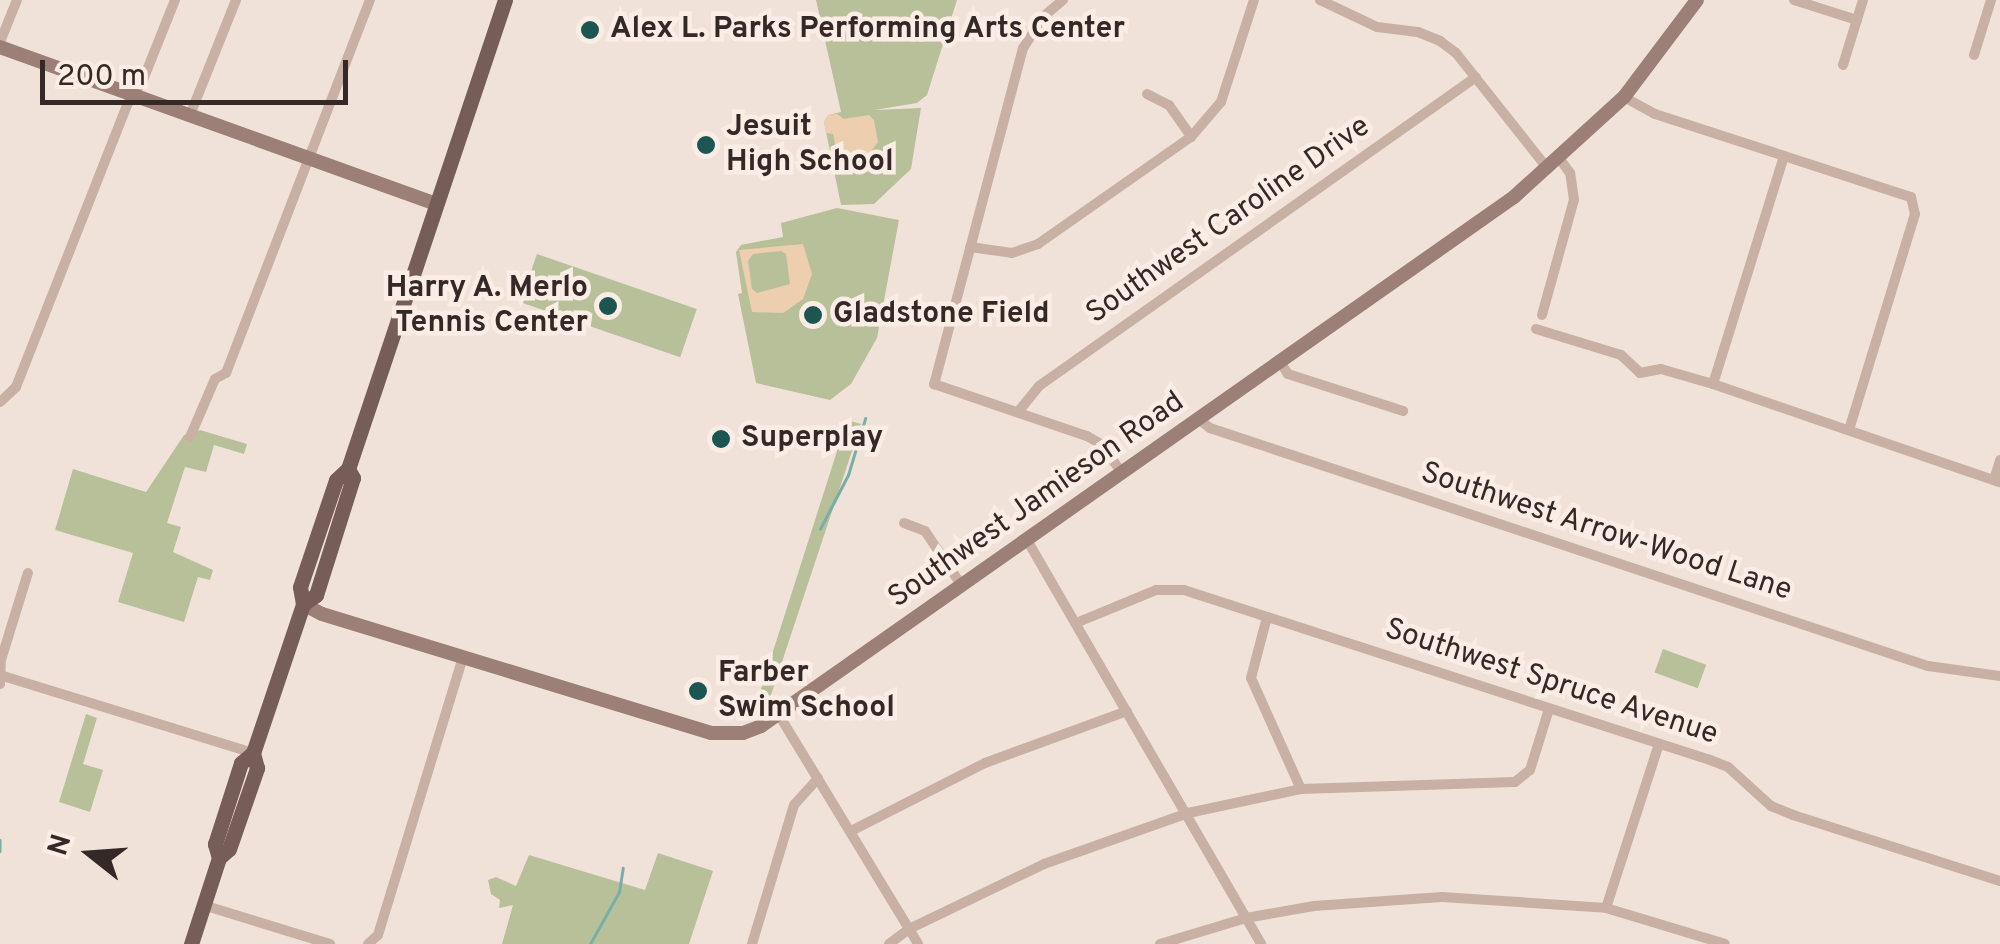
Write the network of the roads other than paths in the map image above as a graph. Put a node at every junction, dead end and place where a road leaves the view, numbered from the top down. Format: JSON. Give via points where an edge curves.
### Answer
{"nodes":[{"id":1,"x":17,"y":0,"type":"edge"},
{"id":2,"x":175,"y":0,"type":"edge"},
{"id":3,"x":236,"y":0,"type":"edge"},
{"id":4,"x":370,"y":0,"type":"edge"},
{"id":5,"x":505,"y":0,"type":"edge"},
{"id":6,"x":1063,"y":0,"type":"edge"},
{"id":7,"x":1254,"y":0,"type":"edge"},
{"id":8,"x":1320,"y":0,"type":"edge"},
{"id":9,"x":1697,"y":0,"type":"edge"},
{"id":10,"x":1794,"y":0,"type":"edge"},
{"id":11,"x":1863,"y":0,"type":"edge"},
{"id":12,"x":1991,"y":0,"type":"edge"},
{"id":13,"x":1857,"y":20,"type":"junction"},
{"id":14,"x":0,"y":44,"type":"edge"},
{"id":15,"x":1974,"y":55,"type":"dead end"},
{"id":16,"x":1844,"y":65,"type":"dead end"},
{"id":17,"x":1476,"y":78,"type":"junction"},
{"id":18,"x":134,"y":94,"type":"junction"},
{"id":19,"x":1147,"y":94,"type":"dead end"},
{"id":20,"x":1624,"y":97,"type":"junction"},
{"id":21,"x":190,"y":114,"type":"junction"},
{"id":22,"x":1190,"y":137,"type":"junction"},
{"id":23,"x":1784,"y":156,"type":"junction"},
{"id":24,"x":310,"y":157,"type":"junction"},
{"id":25,"x":1554,"y":164,"type":"junction"},
{"id":26,"x":437,"y":204,"type":"junction"},
{"id":27,"x":970,"y":247,"type":"junction"},
{"id":28,"x":1542,"y":315,"type":"dead end"},
{"id":29,"x":1536,"y":329,"type":"dead end"},
{"id":30,"x":1281,"y":363,"type":"junction"},
{"id":31,"x":1713,"y":384,"type":"junction"},
{"id":32,"x":0,"y":402,"type":"edge"},
{"id":33,"x":1403,"y":411,"type":"dead end"},
{"id":34,"x":1018,"y":412,"type":"junction"},
{"id":35,"x":1200,"y":420,"type":"junction"},
{"id":36,"x":1849,"y":430,"type":"junction"},
{"id":37,"x":190,"y":437,"type":"dead end"},
{"id":38,"x":2000,"y":460,"type":"edge"},
{"id":39,"x":1123,"y":474,"type":"junction"},
{"id":40,"x":1997,"y":481,"type":"edge"},
{"id":41,"x":904,"y":523,"type":"dead end"},
{"id":42,"x":1027,"y":540,"type":"junction"},
{"id":43,"x":28,"y":573,"type":"dead end"},
{"id":44,"x":962,"y":586,"type":"junction"},
{"id":45,"x":303,"y":604,"type":"junction"},
{"id":46,"x":1268,"y":617,"type":"junction"},
{"id":47,"x":1076,"y":623,"type":"junction"},
{"id":48,"x":463,"y":656,"type":"junction"},
{"id":49,"x":1,"y":675,"type":"edge"},
{"id":50,"x":2000,"y":676,"type":"edge"},
{"id":51,"x":0,"y":684,"type":"edge"},
{"id":52,"x":1549,"y":709,"type":"junction"},
{"id":53,"x":1128,"y":710,"type":"junction"},
{"id":54,"x":780,"y":715,"type":"junction"},
{"id":55,"x":1659,"y":744,"type":"junction"},
{"id":56,"x":253,"y":753,"type":"junction"},
{"id":57,"x":818,"y":778,"type":"junction"},
{"id":58,"x":1301,"y":790,"type":"junction"},
{"id":59,"x":1188,"y":813,"type":"junction"},
{"id":60,"x":850,"y":831,"type":"junction"},
{"id":61,"x":2000,"y":880,"type":"edge"},
{"id":62,"x":203,"y":904,"type":"junction"},
{"id":63,"x":1606,"y":908,"type":"junction"},
{"id":64,"x":1246,"y":918,"type":"junction"},
{"id":65,"x":909,"y":929,"type":"junction"},
{"id":66,"x":191,"y":944,"type":"edge"},
{"id":67,"x":330,"y":944,"type":"edge"},
{"id":68,"x":368,"y":944,"type":"edge"},
{"id":69,"x":752,"y":944,"type":"edge"},
{"id":70,"x":889,"y":944,"type":"edge"},
{"id":71,"x":918,"y":944,"type":"edge"},
{"id":72,"x":1160,"y":944,"type":"edge"},
{"id":73,"x":1260,"y":944,"type":"edge"},
{"id":74,"x":1725,"y":944,"type":"edge"}],
"edges":[{"from":1,"to":14,"type":"street"},
{"from":2,"to":18,"type":"street"},
{"from":3,"to":21,"type":"street"},
{"from":4,"to":24,"type":"street"},
{"from":5,"to":26,"type":"main road"},
{"from":6,"to":27,"type":"street","via":[[1023,48]]},
{"from":7,"to":22,"type":"street","via":[[1221,102]]},
{"from":8,"to":17,"type":"street","via":[[1367,24],[1440,41]]},
{"from":9,"to":20,"type":"street","name":"Southwest Jamieson Road"},
{"from":10,"to":13,"type":"street"},
{"from":11,"to":13,"type":"street"},
{"from":12,"to":15,"type":"street"},
{"from":13,"to":16,"type":"street"},
{"from":14,"to":18,"type":"street"},
{"from":17,"to":25,"type":"street"},
{"from":17,"to":34,"type":"street","name":"Southwest Caroline Drive","via":[[1038,386]]},
{"from":18,"to":21,"type":"street"},
{"from":18,"to":32,"type":"street","via":[[16,386]]},
{"from":19,"to":22,"type":"street","via":[[1168,105]]},
{"from":20,"to":23,"type":"street","via":[[1654,114]]},
{"from":20,"to":25,"type":"street","name":"Southwest Jamieson Road"},
{"from":21,"to":24,"type":"street"},
{"from":22,"to":27,"type":"street","via":[[1038,244],[1012,253]]},
{"from":23,"to":31,"type":"street"},
{"from":23,"to":36,"type":"street","via":[[1911,197],[1915,214]]},
{"from":24,"to":26,"type":"street"},
{"from":24,"to":37,"type":"street","via":[[226,373],[215,379]]},
{"from":25,"to":28,"type":"street","via":[[1570,173],[1574,200]]},
{"from":25,"to":30,"type":"street","name":"Southwest Jamieson Road"},
{"from":26,"to":45,"type":"main road","via":[[348,469],[353,478],[316,595]]},
{"from":27,"to":34,"type":"street","via":[[934,384]]},
{"from":29,"to":31,"type":"street","via":[[1621,356],[1640,374],[1661,368]]},
{"from":30,"to":33,"type":"street","via":[[1288,374]]},
{"from":30,"to":35,"type":"street","name":"Southwest Jamieson Road"},
{"from":31,"to":36,"type":"street"},
{"from":34,"to":39,"type":"street","via":[[1101,444]]},
{"from":35,"to":39,"type":"street","name":"Southwest Jamieson Road"},
{"from":35,"to":50,"type":"street","name":"Southwest Arrow-Wood Lane","via":[[1928,666]]},
{"from":36,"to":40,"type":"street"},
{"from":38,"to":40,"type":"street"},
{"from":39,"to":42,"type":"street","name":"Southwest Jamieson Road"},
{"from":41,"to":44,"type":"street","via":[[925,531]]},
{"from":42,"to":44,"type":"street","name":"Southwest Jamieson Road"},
{"from":42,"to":47,"type":"street"},
{"from":43,"to":49,"type":"street"},
{"from":44,"to":54,"type":"street","name":"Southwest Jamieson Road"},
{"from":45,"to":48,"type":"street","name":"Southwest Jamieson Road"},
{"from":45,"to":56,"type":"main road"},
{"from":46,"to":47,"type":"street","name":"Southwest Spruce Avenue","via":[[1165,588]]},
{"from":46,"to":52,"type":"street","name":"Southwest Spruce Avenue"},
{"from":46,"to":58,"type":"street","via":[[1251,678]]},
{"from":47,"to":53,"type":"street"},
{"from":48,"to":54,"type":"street","name":"Southwest Jamieson Road","via":[[712,733],[743,732]]},
{"from":48,"to":68,"type":"street","via":[[378,935]]},
{"from":49,"to":51,"type":"street"},
{"from":49,"to":56,"type":"street"},
{"from":52,"to":55,"type":"street","name":"Southwest Spruce Avenue"},
{"from":52,"to":58,"type":"street","via":[[1530,770],[1515,782]]},
{"from":53,"to":59,"type":"street"},
{"from":53,"to":60,"type":"street","via":[[985,763]]},
{"from":54,"to":57,"type":"street"},
{"from":55,"to":61,"type":"street","name":"Southwest Spruce Avenue","via":[[1728,767],[1756,795],[1793,815]]},
{"from":55,"to":63,"type":"street"},
{"from":56,"to":62,"type":"main road","via":[[257,768]]},
{"from":57,"to":60,"type":"street"},
{"from":57,"to":69,"type":"street","via":[[794,805]]},
{"from":58,"to":59,"type":"street"},
{"from":59,"to":64,"type":"street"},
{"from":59,"to":65,"type":"street","via":[[1044,864]]},
{"from":60,"to":65,"type":"street"},
{"from":62,"to":66,"type":"main road"},
{"from":62,"to":67,"type":"street"},
{"from":63,"to":64,"type":"street","via":[[1442,897]]},
{"from":63,"to":74,"type":"street"},
{"from":64,"to":72,"type":"street"},
{"from":64,"to":73,"type":"street"},
{"from":65,"to":70,"type":"street"},
{"from":65,"to":71,"type":"street"}]}
